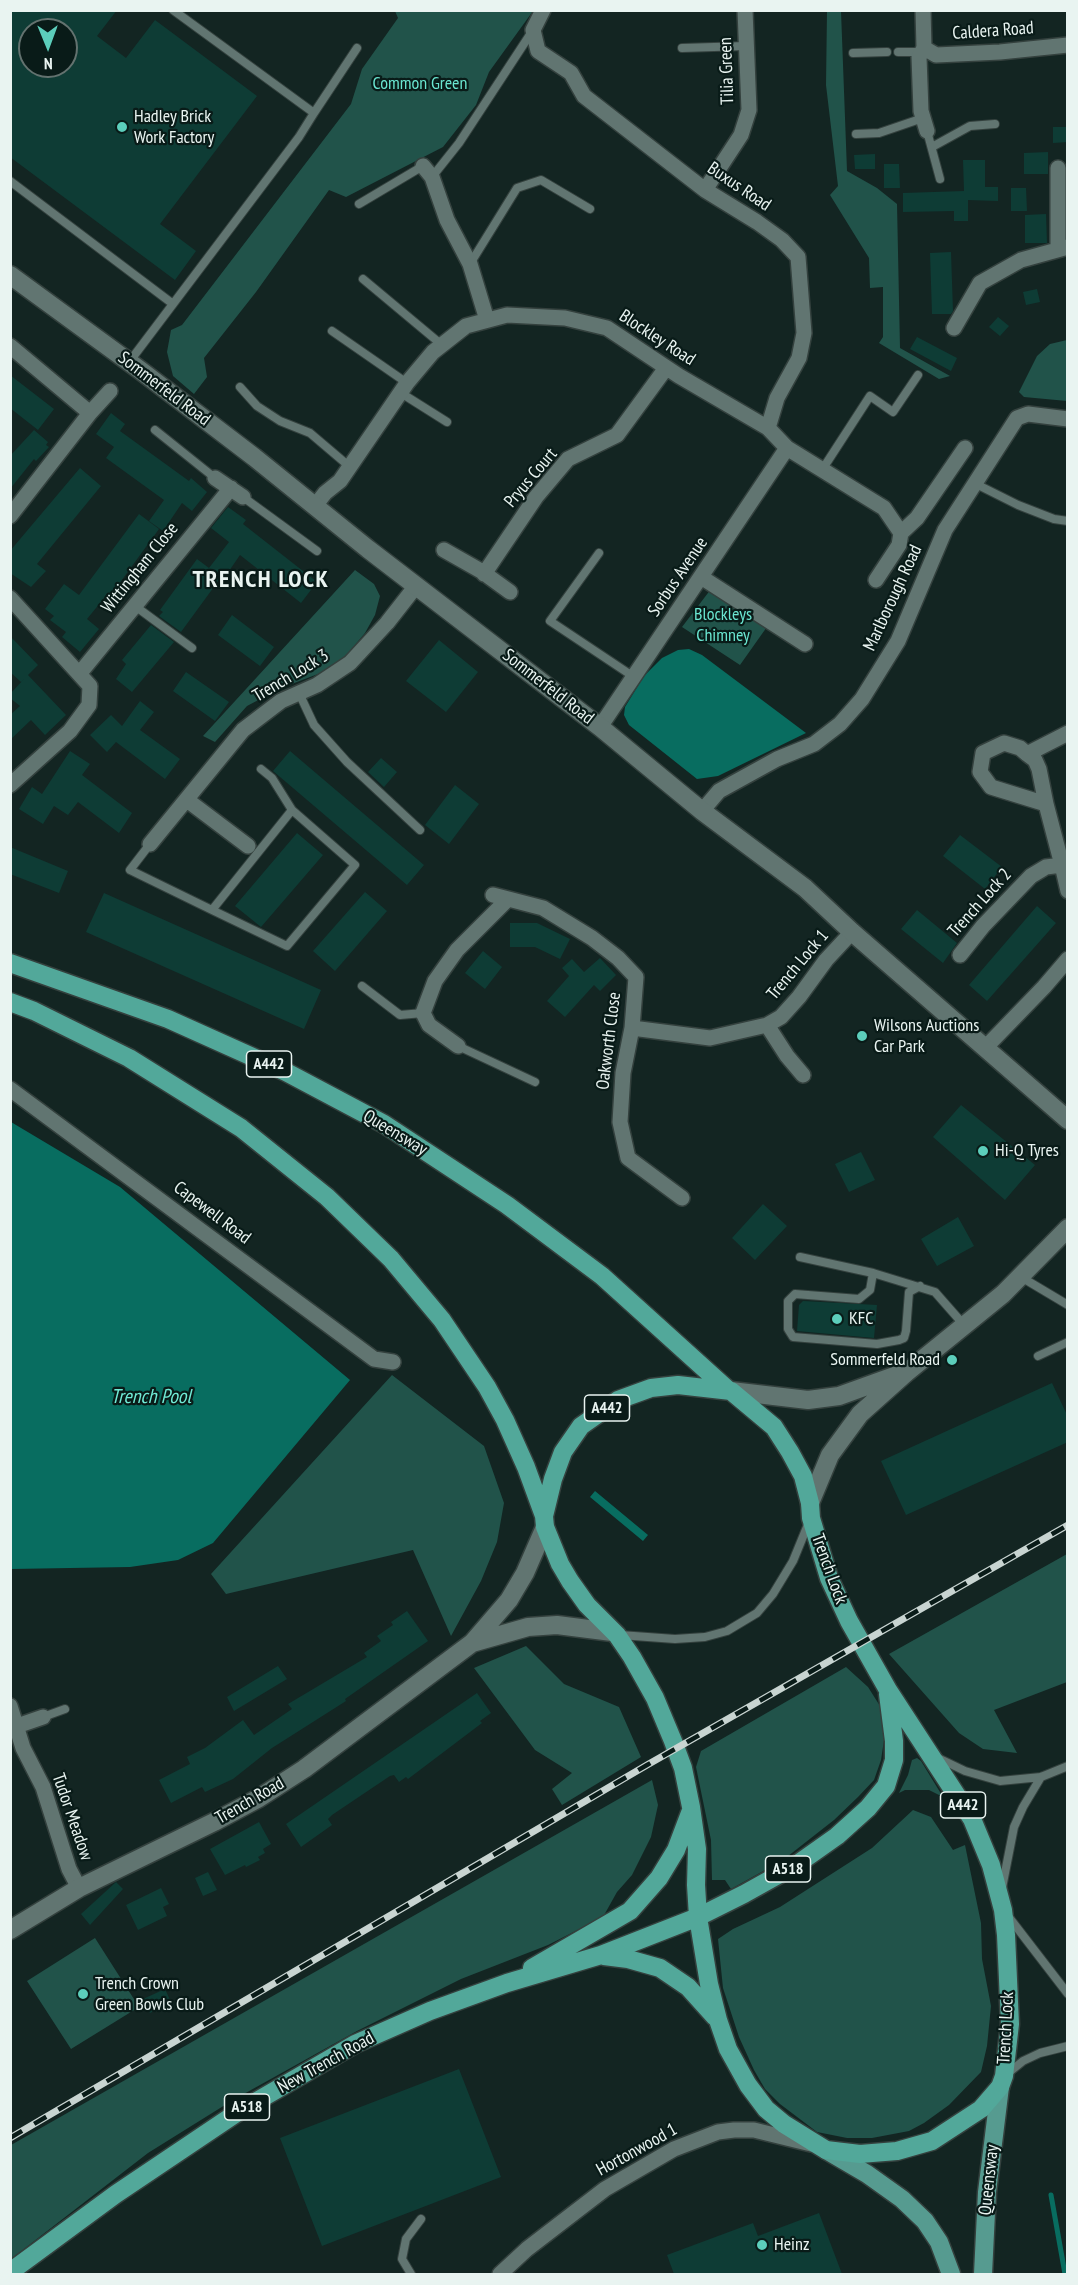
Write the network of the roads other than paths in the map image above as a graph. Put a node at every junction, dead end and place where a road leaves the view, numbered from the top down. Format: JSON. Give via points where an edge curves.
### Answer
{"nodes":[{"id":1,"x":173,"y":10,"type":"edge"},
{"id":2,"x":543,"y":10,"type":"edge"},
{"id":3,"x":745,"y":10,"type":"edge"},
{"id":4,"x":923,"y":10,"type":"edge"},
{"id":5,"x":533,"y":30,"type":"junction"},
{"id":6,"x":1068,"y":45,"type":"edge"},
{"id":7,"x":746,"y":46,"type":"junction"},
{"id":8,"x":357,"y":48,"type":"dead end"},
{"id":9,"x":682,"y":48,"type":"dead end"},
{"id":10,"x":923,"y":50,"type":"junction"},
{"id":11,"x":887,"y":52,"type":"dead end"},
{"id":12,"x":898,"y":52,"type":"dead end"},
{"id":13,"x":853,"y":53,"type":"dead end"},
{"id":14,"x":314,"y":113,"type":"junction"},
{"id":15,"x":925,"y":124,"type":"junction"},
{"id":16,"x":995,"y":124,"type":"dead end"},
{"id":17,"x":856,"y":134,"type":"dead end"},
{"id":18,"x":932,"y":147,"type":"junction"},
{"id":19,"x":1058,"y":168,"type":"dead end"},
{"id":20,"x":427,"y":172,"type":"junction"},
{"id":21,"x":940,"y":179,"type":"dead end"},
{"id":22,"x":10,"y":181,"type":"edge"},
{"id":23,"x":705,"y":190,"type":"junction"},
{"id":24,"x":359,"y":204,"type":"dead end"},
{"id":25,"x":590,"y":209,"type":"dead end"},
{"id":26,"x":1063,"y":248,"type":"edge"},
{"id":27,"x":470,"y":264,"type":"junction"},
{"id":28,"x":10,"y":275,"type":"edge"},
{"id":29,"x":363,"y":279,"type":"dead end"},
{"id":30,"x":173,"y":304,"type":"junction"},
{"id":31,"x":487,"y":320,"type":"junction"},
{"id":32,"x":954,"y":328,"type":"dead end"},
{"id":33,"x":332,"y":331,"type":"dead end"},
{"id":34,"x":442,"y":345,"type":"junction"},
{"id":35,"x":10,"y":346,"type":"edge"},
{"id":36,"x":129,"y":362,"type":"junction"},
{"id":37,"x":666,"y":368,"type":"junction"},
{"id":38,"x":918,"y":375,"type":"dead end"},
{"id":39,"x":240,"y":387,"type":"dead end"},
{"id":40,"x":404,"y":388,"type":"junction"},
{"id":41,"x":110,"y":391,"type":"dead end"},
{"id":42,"x":90,"y":413,"type":"junction"},
{"id":43,"x":1068,"y":420,"type":"edge"},
{"id":44,"x":447,"y":422,"type":"dead end"},
{"id":45,"x":768,"y":428,"type":"junction"},
{"id":46,"x":155,"y":430,"type":"dead end"},
{"id":47,"x":787,"y":448,"type":"junction"},
{"id":48,"x":965,"y":448,"type":"dead end"},
{"id":49,"x":350,"y":467,"type":"junction"},
{"id":50,"x":822,"y":470,"type":"junction"},
{"id":51,"x":215,"y":478,"type":"joint"},
{"id":52,"x":976,"y":484,"type":"junction"},
{"id":53,"x":237,"y":493,"type":"junction"},
{"id":54,"x":315,"y":506,"type":"junction"},
{"id":55,"x":10,"y":516,"type":"edge"},
{"id":56,"x":1068,"y":521,"type":"edge"},
{"id":57,"x":901,"y":533,"type":"junction"},
{"id":58,"x":444,"y":550,"type":"dead end"},
{"id":59,"x":317,"y":551,"type":"dead end"},
{"id":60,"x":599,"y":553,"type":"dead end"},
{"id":61,"x":484,"y":574,"type":"junction"},
{"id":62,"x":701,"y":578,"type":"junction"},
{"id":63,"x":876,"y":580,"type":"dead end"},
{"id":64,"x":416,"y":586,"type":"junction"},
{"id":65,"x":510,"y":592,"type":"dead end"},
{"id":66,"x":10,"y":598,"type":"edge"},
{"id":67,"x":135,"y":606,"type":"junction"},
{"id":68,"x":805,"y":644,"type":"dead end"},
{"id":69,"x":192,"y":648,"type":"dead end"},
{"id":70,"x":80,"y":673,"type":"junction"},
{"id":71,"x":634,"y":677,"type":"junction"},
{"id":72,"x":299,"y":693,"type":"junction"},
{"id":73,"x":600,"y":727,"type":"junction"},
{"id":74,"x":1068,"y":733,"type":"edge"},
{"id":75,"x":1027,"y":754,"type":"junction"},
{"id":76,"x":261,"y":770,"type":"dead end"},
{"id":77,"x":10,"y":785,"type":"edge"},
{"id":78,"x":187,"y":800,"type":"junction"},
{"id":79,"x":1046,"y":804,"type":"junction"},
{"id":80,"x":292,"y":810,"type":"junction"},
{"id":81,"x":702,"y":811,"type":"junction"},
{"id":82,"x":420,"y":830,"type":"dead end"},
{"id":83,"x":150,"y":844,"type":"joint"},
{"id":84,"x":248,"y":846,"type":"dead end"},
{"id":85,"x":1062,"y":865,"type":"junction"},
{"id":86,"x":1068,"y":891,"type":"edge"},
{"id":87,"x":212,"y":910,"type":"junction"},
{"id":88,"x":852,"y":932,"type":"junction"},
{"id":89,"x":960,"y":955,"type":"dead end"},
{"id":90,"x":10,"y":963,"type":"edge"},
{"id":91,"x":1066,"y":964,"type":"edge"},
{"id":92,"x":362,"y":986,"type":"dead end"},
{"id":93,"x":10,"y":1002,"type":"edge"},
{"id":94,"x":423,"y":1013,"type":"junction"},
{"id":95,"x":767,"y":1025,"type":"junction"},
{"id":96,"x":632,"y":1028,"type":"junction"},
{"id":97,"x":458,"y":1046,"type":"joint"},
{"id":98,"x":985,"y":1048,"type":"junction"},
{"id":99,"x":803,"y":1075,"type":"dead end"},
{"id":100,"x":535,"y":1082,"type":"dead end"},
{"id":101,"x":10,"y":1089,"type":"edge"},
{"id":102,"x":1068,"y":1119,"type":"edge"},
{"id":103,"x":682,"y":1198,"type":"dead end"},
{"id":104,"x":1068,"y":1228,"type":"edge"},
{"id":105,"x":800,"y":1257,"type":"dead end"},
{"id":106,"x":873,"y":1273,"type":"junction"},
{"id":107,"x":1022,"y":1277,"type":"junction"},
{"id":108,"x":920,"y":1286,"type":"junction"},
{"id":109,"x":1067,"y":1305,"type":"edge"},
{"id":110,"x":964,"y":1325,"type":"junction"},
{"id":111,"x":1067,"y":1344,"type":"edge"},
{"id":112,"x":1038,"y":1356,"type":"dead end"},
{"id":113,"x":393,"y":1362,"type":"dead end"},
{"id":114,"x":907,"y":1372,"type":"junction"},
{"id":115,"x":729,"y":1390,"type":"junction"},
{"id":116,"x":811,"y":1510,"type":"junction"},
{"id":117,"x":545,"y":1521,"type":"junction"},
{"id":118,"x":615,"y":1633,"type":"junction"},
{"id":119,"x":472,"y":1643,"type":"junction"},
{"id":120,"x":888,"y":1690,"type":"junction"},
{"id":121,"x":10,"y":1706,"type":"edge"},
{"id":122,"x":65,"y":1709,"type":"dead end"},
{"id":123,"x":43,"y":1718,"type":"joint"},
{"id":124,"x":17,"y":1726,"type":"junction"},
{"id":125,"x":931,"y":1754,"type":"junction"},
{"id":126,"x":1068,"y":1766,"type":"edge"},
{"id":127,"x":1041,"y":1777,"type":"junction"},
{"id":128,"x":691,"y":1807,"type":"junction"},
{"id":129,"x":79,"y":1888,"type":"junction"},
{"id":130,"x":1002,"y":1904,"type":"junction"},
{"id":131,"x":698,"y":1917,"type":"junction"},
{"id":132,"x":10,"y":1930,"type":"edge"},
{"id":133,"x":602,"y":1955,"type":"junction"},
{"id":134,"x":507,"y":1983,"type":"junction"},
{"id":135,"x":1068,"y":1994,"type":"edge"},
{"id":136,"x":718,"y":2020,"type":"junction"},
{"id":137,"x":1068,"y":2046,"type":"edge"},
{"id":138,"x":1002,"y":2081,"type":"junction"},
{"id":139,"x":821,"y":2148,"type":"junction"},
{"id":140,"x":422,"y":2219,"type":"dead end"},
{"id":141,"x":10,"y":2272,"type":"edge"},
{"id":142,"x":411,"y":2274,"type":"edge"},
{"id":143,"x":500,"y":2274,"type":"edge"},
{"id":144,"x":951,"y":2274,"type":"edge"},
{"id":145,"x":983,"y":2274,"type":"edge"}],
"edges":[{"from":1,"to":14,"type":"lane"},
{"from":2,"to":5,"type":"street"},
{"from":3,"to":7,"type":"street","name":"Tilia Green"},
{"from":4,"to":10,"type":"street"},
{"from":5,"to":20,"type":"lane","via":[[459,143]]},
{"from":5,"to":23,"type":"street","name":"Buxus Road","via":[[538,51],[571,73],[584,96]]},
{"from":6,"to":10,"type":"street","name":"Caldera Road","via":[[936,55]]},
{"from":7,"to":9,"type":"lane"},
{"from":7,"to":23,"type":"street","name":"Tilia Green","via":[[749,110],[741,135]]},
{"from":8,"to":14,"type":"lane"},
{"from":10,"to":12,"type":"lane"},
{"from":10,"to":15,"type":"street","via":[[919,57]]},
{"from":11,"to":13,"type":"lane"},
{"from":14,"to":30,"type":"lane"},
{"from":15,"to":17,"type":"lane"},
{"from":15,"to":18,"type":"lane"},
{"from":16,"to":18,"type":"lane","via":[[970,126]]},
{"from":18,"to":21,"type":"lane"},
{"from":19,"to":26,"type":"street"},
{"from":20,"to":24,"type":"lane"},
{"from":20,"to":27,"type":"street"},
{"from":22,"to":30,"type":"lane"},
{"from":23,"to":45,"type":"street","name":"Buxus Road","via":[[782,240],[798,257],[804,333],[799,358],[777,398]]},
{"from":25,"to":27,"type":"lane","via":[[541,180],[517,188]]},
{"from":26,"to":32,"type":"street","via":[[1021,260],[980,283]]},
{"from":27,"to":31,"type":"street"},
{"from":28,"to":36,"type":"street","name":"Sommerfeld Road"},
{"from":29,"to":34,"type":"lane"},
{"from":30,"to":36,"type":"lane"},
{"from":31,"to":34,"type":"street","name":"Blockley Road","via":[[466,326]]},
{"from":31,"to":37,"type":"street","name":"Blockley Road","via":[[507,315],[565,318],[607,328]]},
{"from":33,"to":40,"type":"lane"},
{"from":34,"to":40,"type":"street","name":"Blockley Road"},
{"from":35,"to":42,"type":"street"},
{"from":36,"to":54,"type":"street","name":"Sommerfeld Road"},
{"from":37,"to":45,"type":"street","name":"Blockley Road"},
{"from":37,"to":61,"type":"street","name":"Pryus Court","via":[[617,435],[568,459],[536,497]]},
{"from":38,"to":50,"type":"lane","via":[[893,412],[870,396]]},
{"from":39,"to":49,"type":"lane","via":[[257,405],[280,421],[310,433]]},
{"from":40,"to":44,"type":"lane"},
{"from":40,"to":49,"type":"street","name":"Blockley Road"},
{"from":41,"to":42,"type":"street"},
{"from":42,"to":55,"type":"street"},
{"from":43,"to":52,"type":"street","name":"Marlborough Road","via":[[1028,414],[1017,418]]},
{"from":45,"to":47,"type":"street","name":"Blockley Road"},
{"from":46,"to":51,"type":"lane"},
{"from":47,"to":50,"type":"street","name":"Blockley Road"},
{"from":47,"to":62,"type":"street","name":"Sorbus Avenue"},
{"from":48,"to":57,"type":"street","via":[[917,518]]},
{"from":49,"to":54,"type":"street","name":"Blockley Road"},
{"from":50,"to":57,"type":"street","name":"Blockley Road","via":[[884,508]]},
{"from":51,"to":53,"type":"street"},
{"from":52,"to":56,"type":"lane","via":[[1018,505]]},
{"from":52,"to":81,"type":"street","name":"Marlborough Road","via":[[945,530],[898,641],[862,699],[840,724],[814,744],[719,791]]},
{"from":53,"to":59,"type":"lane"},
{"from":53,"to":67,"type":"street","name":"Wittingham Close"},
{"from":54,"to":64,"type":"street","name":"Sommerfeld Road"},
{"from":57,"to":63,"type":"street","via":[[899,545]]},
{"from":58,"to":61,"type":"street"},
{"from":60,"to":71,"type":"lane","via":[[550,621]]},
{"from":61,"to":65,"type":"street"},
{"from":62,"to":68,"type":"street"},
{"from":62,"to":71,"type":"street","name":"Sorbus Avenue"},
{"from":64,"to":72,"type":"street","name":"Trench Lock 3","via":[[350,663]]},
{"from":64,"to":73,"type":"street","name":"Sommerfeld Road"},
{"from":66,"to":70,"type":"street"},
{"from":67,"to":69,"type":"lane"},
{"from":67,"to":70,"type":"street","name":"Wittingham Close"},
{"from":70,"to":77,"type":"street","via":[[90,686],[89,705],[70,730]]},
{"from":71,"to":73,"type":"street","name":"Sorbus Avenue"},
{"from":72,"to":78,"type":"street","name":"Trench Lock 3","via":[[281,701],[243,730]]},
{"from":72,"to":82,"type":"lane","via":[[314,725],[347,762]]},
{"from":73,"to":81,"type":"street","name":"Sommerfeld Road"},
{"from":74,"to":75,"type":"street"},
{"from":75,"to":79,"type":"street","via":[[1039,769]]},
{"from":75,"to":79,"type":"street","via":[[1004,743],[983,753],[980,772],[991,787]]},
{"from":76,"to":80,"type":"lane","via":[[272,778]]},
{"from":78,"to":83,"type":"street","name":"Trench Lock 3"},
{"from":78,"to":84,"type":"street"},
{"from":79,"to":85,"type":"street"},
{"from":80,"to":87,"type":"lane"},
{"from":80,"to":87,"type":"lane","via":[[354,865],[287,946]]},
{"from":81,"to":88,"type":"street","name":"Sommerfeld Road","via":[[805,888]]},
{"from":83,"to":87,"type":"lane","via":[[130,870]]},
{"from":85,"to":86,"type":"street"},
{"from":85,"to":89,"type":"street","name":"Trench Lock 2","via":[[1046,867],[1018,887]]},
{"from":88,"to":95,"type":"street","name":"Trench Lock 1","via":[[781,1017]]},
{"from":88,"to":98,"type":"street","name":"Sommerfeld Road"},
{"from":90,"to":115,"type":"highway","name":"Queensway","number":"A442","via":[[168,1020],[286,1072],[384,1124],[507,1205],[602,1276]]},
{"from":91,"to":98,"type":"street"},
{"from":92,"to":94,"type":"lane","via":[[400,1015]]},
{"from":93,"to":117,"type":"highway","via":[[129,1058],[241,1128],[327,1197],[391,1259],[442,1320],[487,1387],[506,1420]]},
{"from":94,"to":96,"type":"street","name":"Oakworth Close","via":[[435,981],[501,897],[543,908],[618,958],[636,977]]},
{"from":94,"to":97,"type":"street","via":[[429,1026]]},
{"from":95,"to":96,"type":"street","name":"Trench Lock 1","via":[[710,1038]]},
{"from":95,"to":99,"type":"street"},
{"from":96,"to":103,"type":"street","name":"Oakworth Close","via":[[623,1073],[620,1122],[628,1158]]},
{"from":97,"to":100,"type":"lane"},
{"from":98,"to":102,"type":"street","name":"Sommerfeld Road"},
{"from":101,"to":113,"type":"street","name":"Capewell Road","via":[[374,1359]]},
{"from":104,"to":107,"type":"street"},
{"from":105,"to":106,"type":"lane"},
{"from":106,"to":108,"type":"lane"},
{"from":106,"to":108,"type":"lane","via":[[870,1290],[859,1299],[795,1294],[789,1301],[788,1329],[793,1336],[877,1344],[899,1340],[906,1331],[909,1292]]},
{"from":107,"to":109,"type":"lane"},
{"from":107,"to":110,"type":"street"},
{"from":108,"to":110,"type":"lane","via":[[935,1292]]},
{"from":110,"to":114,"type":"street"},
{"from":111,"to":112,"type":"lane"},
{"from":114,"to":115,"type":"street","via":[[839,1396],[808,1400]]},
{"from":114,"to":116,"type":"street","via":[[860,1414],[838,1442]]},
{"from":115,"to":116,"type":"highway","name":"Trench Lock","number":"A442","via":[[774,1427],[804,1476]]},
{"from":115,"to":117,"type":"highway","number":"A442","via":[[678,1385],[651,1388],[618,1400],[581,1426],[563,1452]]},
{"from":116,"to":118,"type":"lane","name":"Trench Lock","via":[[793,1561],[757,1613],[727,1631],[705,1637],[675,1639]]},
{"from":116,"to":120,"type":"highway","name":"Trench Lock","number":"A442","via":[[829,1578]]},
{"from":117,"to":118,"type":"highway","via":[[570,1581]]},
{"from":117,"to":119,"type":"street","via":[[525,1574],[509,1600]]},
{"from":118,"to":119,"type":"street","via":[[557,1624],[528,1626]]},
{"from":118,"to":128,"type":"highway","via":[[660,1709],[683,1768]]},
{"from":119,"to":129,"type":"street","name":"Trench Road","via":[[304,1769],[259,1798]]},
{"from":120,"to":125,"type":"highway","name":"Trench Lock","number":"A442"},
{"from":120,"to":131,"type":"highway","number":"A518","via":[[894,1760],[886,1786],[868,1808],[796,1865]]},
{"from":121,"to":124,"type":"street","name":"Tudor Meadow"},
{"from":122,"to":123,"type":"lane"},
{"from":123,"to":124,"type":"street"},
{"from":124,"to":129,"type":"street","name":"Tudor Meadow"},
{"from":125,"to":127,"type":"lane","via":[[965,1771],[1000,1781]]},
{"from":125,"to":130,"type":"highway","name":"Trench Lock","number":"A442","via":[[977,1830]]},
{"from":126,"to":127,"type":"lane"},
{"from":127,"to":130,"type":"lane","via":[[1014,1827]]},
{"from":128,"to":131,"type":"highway","name":"Trench Lock","via":[[697,1849]]},
{"from":128,"to":134,"type":"highway","name":"New Trench Road","number":"A518","via":[[676,1850],[659,1878],[630,1911]]},
{"from":129,"to":132,"type":"street","name":"Trench Road"},
{"from":130,"to":135,"type":"lane"},
{"from":130,"to":138,"type":"highway","name":"Trench Lock","number":"A442","via":[[1010,2024]]},
{"from":131,"to":133,"type":"highway","name":"New Trench Road","number":"A518"},
{"from":131,"to":136,"type":"highway","name":"Trench Lock"},
{"from":133,"to":134,"type":"highway","name":"New Trench Road","number":"A518"},
{"from":133,"to":136,"type":"highway","number":"A518","via":[[660,1968],[688,1987]]},
{"from":134,"to":141,"type":"highway","name":"New Trench Road","number":"A518","via":[[355,2044],[306,2072],[228,2118]]},
{"from":136,"to":139,"type":"highway","name":"Trench Lock","via":[[728,2049],[766,2109]]},
{"from":137,"to":138,"type":"lane","via":[[1023,2061]]},
{"from":138,"to":139,"type":"highway","name":"Trench Lock","via":[[981,2109],[932,2141],[897,2151],[860,2154]]},
{"from":138,"to":145,"type":"main road","name":"Queensway","number":"A442","via":[[987,2192]]},
{"from":139,"to":143,"type":"street","name":"Hortonwood 1","via":[[754,2130],[734,2130],[674,2149],[605,2189]]},
{"from":139,"to":144,"type":"main road","via":[[885,2187],[925,2221],[939,2242]]},
{"from":140,"to":142,"type":"lane","via":[[406,2239],[402,2259]]}]}
